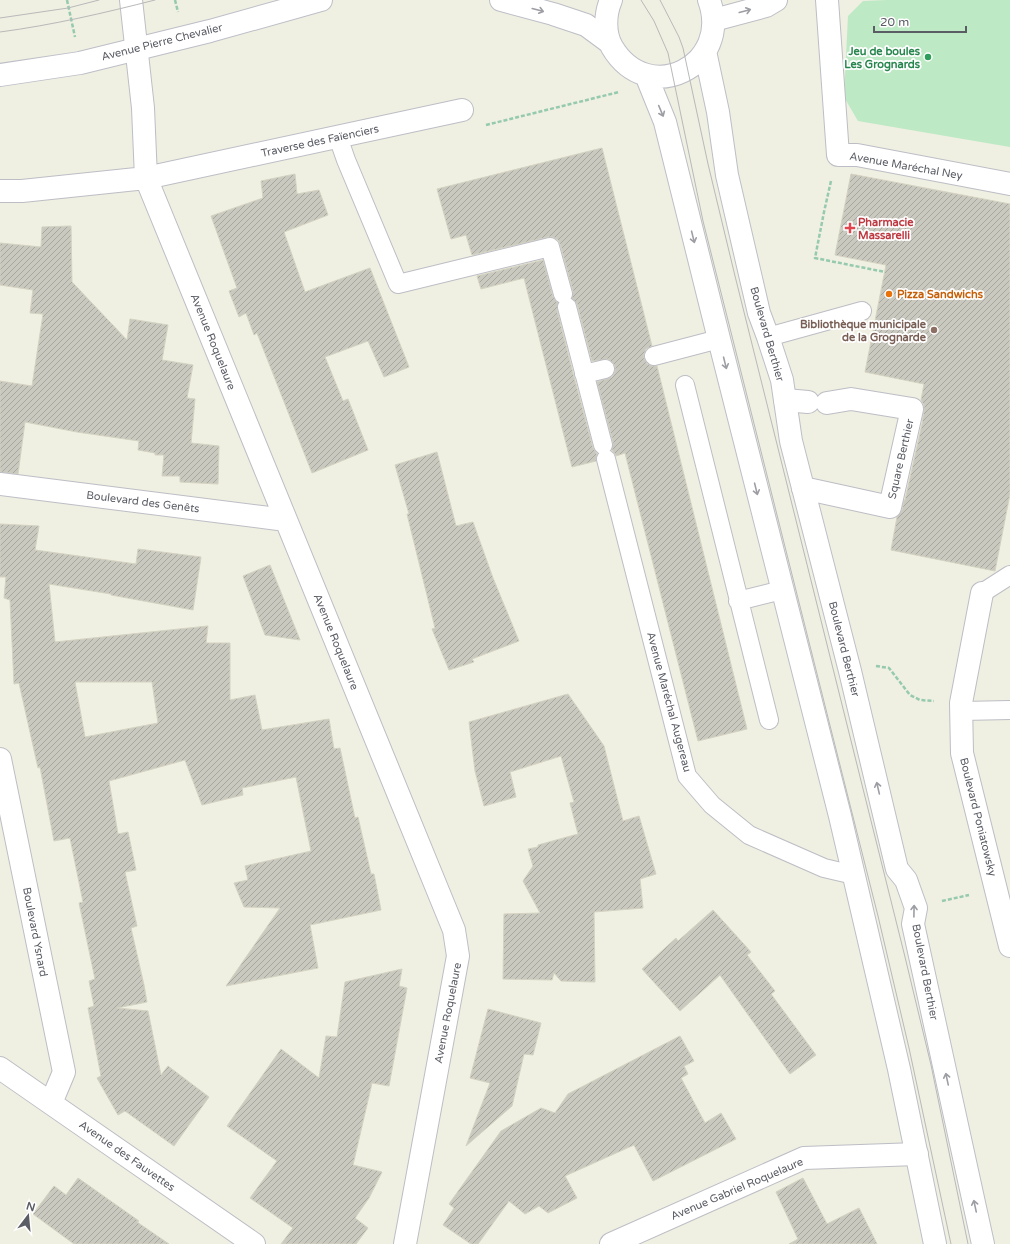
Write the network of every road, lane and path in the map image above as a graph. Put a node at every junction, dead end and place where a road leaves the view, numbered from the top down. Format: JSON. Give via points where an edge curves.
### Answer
{"nodes":[{"id":1,"x":67,"y":0,"type":"edge"},
{"id":2,"x":131,"y":0,"type":"edge"},
{"id":3,"x":321,"y":0,"type":"edge"},
{"id":4,"x":501,"y":0,"type":"edge"},
{"id":5,"x":611,"y":0,"type":"edge"},
{"id":6,"x":776,"y":0,"type":"edge"},
{"id":7,"x":827,"y":0,"type":"edge"},
{"id":8,"x":711,"y":10,"type":"edge"},
{"id":9,"x":609,"y":42,"type":"junction"},
{"id":10,"x":136,"y":49,"type":"junction"},
{"id":11,"x":705,"y":51,"type":"junction"},
{"id":12,"x":80,"y":63,"type":"junction"},
{"id":13,"x":0,"y":75,"type":"edge"},
{"id":14,"x":646,"y":75,"type":"junction"},
{"id":15,"x":620,"y":91,"type":"dead end"},
{"id":16,"x":462,"y":110,"type":"joint"},
{"id":17,"x":338,"y":137,"type":"junction"},
{"id":18,"x":838,"y":155,"type":"junction"},
{"id":19,"x":146,"y":178,"type":"junction"},
{"id":20,"x":1010,"y":184,"type":"edge"},
{"id":21,"x":0,"y":191,"type":"edge"},
{"id":22,"x":885,"y":272,"type":"dead end"},
{"id":23,"x":862,"y":311,"type":"dead end"},
{"id":24,"x":768,"y":337,"type":"junction"},
{"id":25,"x":719,"y":339,"type":"junction"},
{"id":26,"x":654,"y":356,"type":"dead end"},
{"id":27,"x":605,"y":369,"type":"dead end"},
{"id":28,"x":584,"y":374,"type":"junction"},
{"id":29,"x":685,"y":385,"type":"dead end"},
{"id":30,"x":785,"y":400,"type":"junction"},
{"id":31,"x":0,"y":484,"type":"edge"},
{"id":32,"x":803,"y":488,"type":"junction"},
{"id":33,"x":286,"y":520,"type":"junction"},
{"id":34,"x":1010,"y":575,"type":"edge"},
{"id":35,"x":782,"y":590,"type":"junction"},
{"id":36,"x":982,"y":593,"type":"joint"},
{"id":37,"x":738,"y":601,"type":"junction"},
{"id":38,"x":873,"y":666,"type":"dead end"},
{"id":39,"x":962,"y":707,"type":"junction"},
{"id":40,"x":1010,"y":710,"type":"edge"},
{"id":41,"x":769,"y":720,"type":"dead end"},
{"id":42,"x":0,"y":759,"type":"edge"},
{"id":43,"x":854,"y":875,"type":"junction"},
{"id":44,"x":969,"y":895,"type":"dead end"},
{"id":45,"x":938,"y":902,"type":"dead end"},
{"id":46,"x":1010,"y":946,"type":"edge"},
{"id":47,"x":0,"y":1068,"type":"edge"},
{"id":48,"x":51,"y":1103,"type":"junction"},
{"id":49,"x":917,"y":1154,"type":"junction"},
{"id":50,"x":254,"y":1244,"type":"edge"},
{"id":51,"x":405,"y":1244,"type":"edge"},
{"id":52,"x":610,"y":1244,"type":"edge"},
{"id":53,"x":935,"y":1244,"type":"edge"},
{"id":54,"x":983,"y":1244,"type":"edge"}],
"edges":[{"from":1,"to":12,"type":"path"},
{"from":2,"to":10,"type":"street","name":"Avenue Roquelaure"},
{"from":3,"to":10,"type":"street","name":"Avenue Pierre Chevalier"},
{"from":4,"to":9,"type":"street","one_way":true,"via":[[586,25]]},
{"from":5,"to":9,"type":"street","via":[[607,8],[606,25]]},
{"from":8,"to":6,"type":"street","one_way":true,"via":[[766,6]]},
{"from":7,"to":18,"type":"street","name":"Avenue Maréchal Ney"},
{"from":8,"to":11,"type":"street","via":[[712,36]]},
{"from":9,"to":14,"type":"street","via":[[617,56],[630,68]]},
{"from":10,"to":12,"type":"street","name":"Avenue Pierre Chevalier"},
{"from":10,"to":19,"type":"street","name":"Avenue Roquelaure","via":[[143,108]]},
{"from":11,"to":14,"type":"street","via":[[698,61],[681,72],[659,77]]},
{"from":11,"to":24,"type":"street","name":"Boulevard Berthier","via":[[718,112],[726,175],[759,313]]},
{"from":12,"to":13,"type":"street","name":"Avenue Pierre Chevalier"},
{"from":14,"to":25,"type":"street","one_way":true,"via":[[666,122]]},
{"from":15,"to":16,"type":"path","via":[[466,130]]},
{"from":16,"to":17,"type":"street","name":"Traverse des Faïenciers"},
{"from":17,"to":19,"type":"street","name":"Traverse des Faïenciers"},
{"from":17,"to":28,"type":"lane","name":"Avenue Maréchal Augereau","via":[[398,284],[550,247]]},
{"from":18,"to":20,"type":"street","name":"Avenue Maréchal Ney","via":[[856,155]]},
{"from":18,"to":22,"type":"path","via":[[815,258]]},
{"from":19,"to":21,"type":"street","name":"Traverse des Faïenciers"},
{"from":19,"to":33,"type":"street","name":"Avenue Roquelaure"},
{"from":23,"to":24,"type":"lane"},
{"from":24,"to":30,"type":"street","name":"Boulevard Berthier","via":[[782,380]]},
{"from":25,"to":26,"type":"lane"},
{"from":25,"to":35,"type":"street","one_way":true},
{"from":27,"to":28,"type":"lane"},
{"from":28,"to":43,"type":"lane","name":"Avenue Maréchal Augereau","via":[[687,776],[712,805],[749,834],[824,868]]},
{"from":29,"to":37,"type":"lane"},
{"from":30,"to":32,"type":"street","name":"Boulevard Berthier","via":[[791,441]]},
{"from":30,"to":32,"type":"street","name":"Square Berthier","via":[[817,402],[851,399],[912,409],[890,507]]},
{"from":31,"to":33,"type":"street","name":"Boulevard des Genêts"},
{"from":54,"to":32,"type":"street","name":"Boulevard Berthier","one_way":true,"via":[[913,924],[916,908],[906,880],[897,869]]},
{"from":33,"to":51,"type":"street","name":"Avenue Roquelaure","via":[[454,930],[458,956]]},
{"from":34,"to":36,"type":"lane"},
{"from":35,"to":37,"type":"lane"},
{"from":35,"to":43,"type":"street"},
{"from":36,"to":39,"type":"street","name":"Boulevard Poniatowsky"},
{"from":37,"to":41,"type":"lane"},
{"from":38,"to":39,"type":"path","via":[[889,668],[910,696]]},
{"from":39,"to":40,"type":"lane"},
{"from":39,"to":46,"type":"street","name":"Boulevard Poniatowsky","via":[[962,753]]},
{"from":42,"to":48,"type":"street","name":"Boulevard Ysnard","via":[[64,1072]]},
{"from":43,"to":49,"type":"street"},
{"from":44,"to":45,"type":"path"},
{"from":47,"to":48,"type":"street","name":"Avenue des Fauvettes"},
{"from":48,"to":50,"type":"street","name":"Avenue des Fauvettes"},
{"from":49,"to":52,"type":"street","name":"Avenue Gabriel Roquelaure","via":[[804,1158]]},
{"from":49,"to":53,"type":"street"}]}
